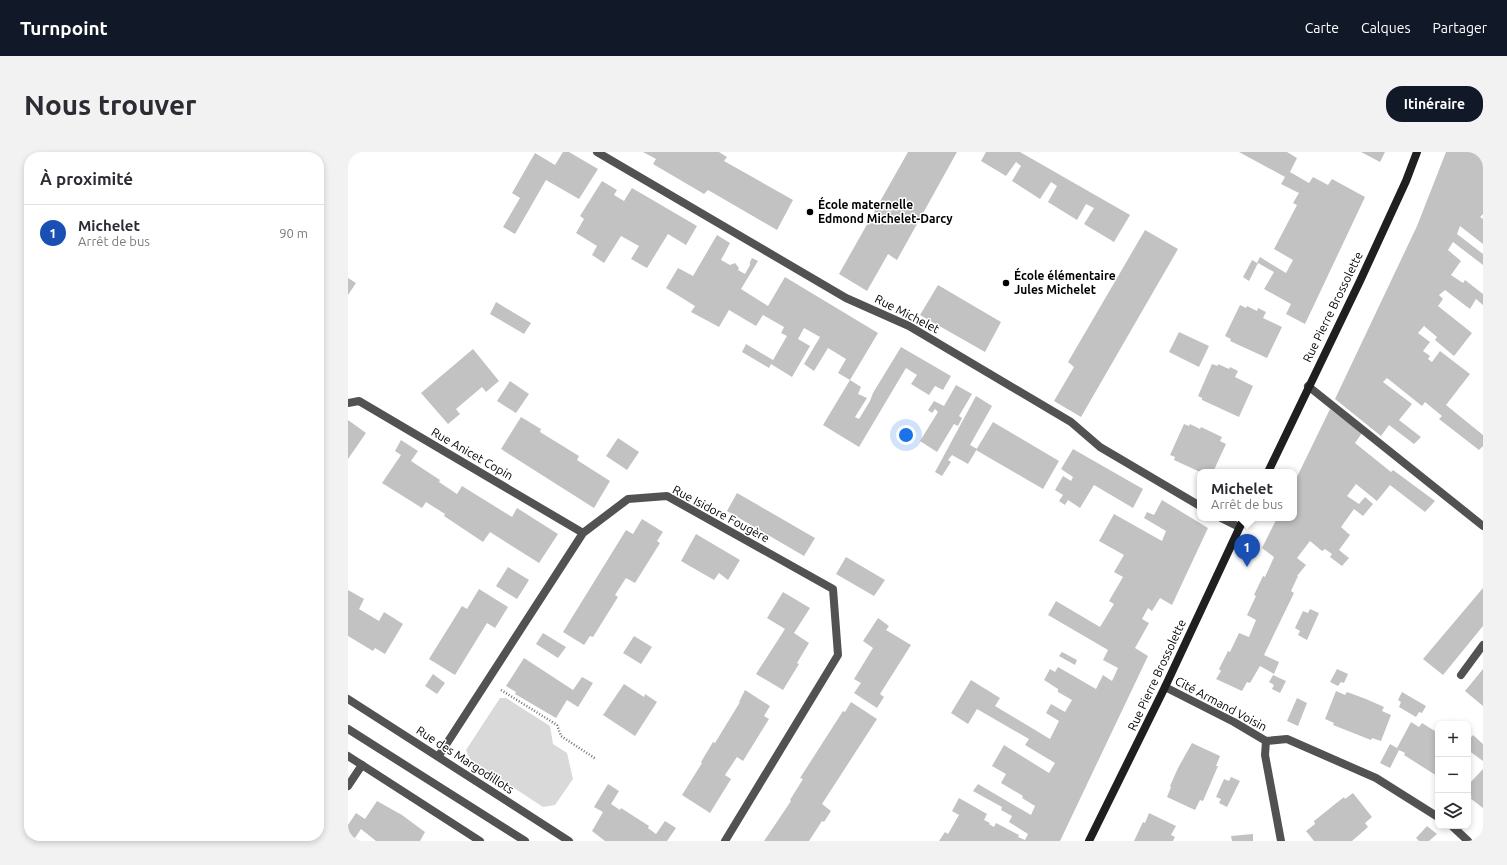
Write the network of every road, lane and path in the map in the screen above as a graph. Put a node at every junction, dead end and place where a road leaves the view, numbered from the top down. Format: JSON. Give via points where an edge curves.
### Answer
{"nodes":[{"id":1,"x":597,"y":152,"type":"edge"},
{"id":2,"x":1417,"y":152,"type":"edge"},
{"id":3,"x":1308,"y":386,"type":"junction"},
{"id":4,"x":348,"y":403,"type":"edge"},
{"id":5,"x":1269,"y":469,"type":"edge"},
{"id":6,"x":1197,"y":504,"type":"edge"},
{"id":7,"x":1227,"y":521,"type":"edge"},
{"id":8,"x":1242,"y":521,"type":"edge"},
{"id":9,"x":1483,"y":526,"type":"edge"},
{"id":10,"x":1239,"y":527,"type":"junction"},
{"id":11,"x":583,"y":533,"type":"junction"},
{"id":12,"x":1483,"y":644,"type":"edge"},
{"id":13,"x":1461,"y":675,"type":"dead end"},
{"id":14,"x":487,"y":681,"type":"junction"},
{"id":15,"x":1165,"y":687,"type":"junction"},
{"id":16,"x":348,"y":699,"type":"edge"},
{"id":17,"x":348,"y":729,"type":"edge"},
{"id":18,"x":1266,"y":741,"type":"junction"},
{"id":19,"x":348,"y":756,"type":"edge"},
{"id":20,"x":438,"y":757,"type":"junction"},
{"id":21,"x":596,"y":758,"type":"dead end"},
{"id":22,"x":362,"y":765,"type":"junction"},
{"id":23,"x":348,"y":786,"type":"edge"},
{"id":24,"x":1435,"y":815,"type":"edge"},
{"id":25,"x":1455,"y":829,"type":"edge"},
{"id":26,"x":480,"y":841,"type":"edge"},
{"id":27,"x":525,"y":841,"type":"edge"},
{"id":28,"x":569,"y":841,"type":"edge"},
{"id":29,"x":725,"y":841,"type":"edge"},
{"id":30,"x":1089,"y":841,"type":"edge"},
{"id":31,"x":1280,"y":841,"type":"edge"},
{"id":32,"x":1468,"y":841,"type":"edge"}],
"edges":[{"from":1,"to":6,"type":"street","name":"Rue Michelet","via":[[846,298],[909,326],[1071,422],[1100,448]]},
{"from":2,"to":3,"type":"main road","name":"Rue Pierre Brossolette","via":[[1380,238]]},
{"from":3,"to":5,"type":"main road","name":"Rue Pierre Brossolette"},
{"from":3,"to":9,"type":"street"},
{"from":4,"to":11,"type":"street","name":"Rue Anicet Copin","via":[[358,402]]},
{"from":7,"to":10,"type":"street"},
{"from":8,"to":10,"type":"main road","name":"Rue Pierre Brossolette"},
{"from":10,"to":15,"type":"main road","name":"Rue Pierre Brossolette"},
{"from":11,"to":14,"type":"street","name":"Rue Isidore Fougère"},
{"from":11,"to":29,"type":"street","name":"Rue Isidore Fougère","via":[[628,499],[667,496],[833,589],[838,655]]},
{"from":12,"to":13,"type":"street"},
{"from":14,"to":20,"type":"street","name":"Rue Isidore Fougère"},
{"from":14,"to":21,"type":"path","via":[[557,725],[561,736]]},
{"from":15,"to":18,"type":"street","name":"Cité Armand Voisin"},
{"from":15,"to":30,"type":"main road","name":"Rue Pierre Brossolette"},
{"from":16,"to":20,"type":"street","name":"Rue des Margodillots"},
{"from":17,"to":27,"type":"street"},
{"from":18,"to":24,"type":"street","name":"Cité Armand Voisin","via":[[1287,739],[1376,778]]},
{"from":18,"to":31,"type":"street","name":"Cité Armand Voisin","via":[[1265,755]]},
{"from":19,"to":22,"type":"street"},
{"from":20,"to":28,"type":"street","name":"Rue des Margodillots"},
{"from":22,"to":23,"type":"street"},
{"from":22,"to":26,"type":"street"},
{"from":25,"to":32,"type":"street"}]}
